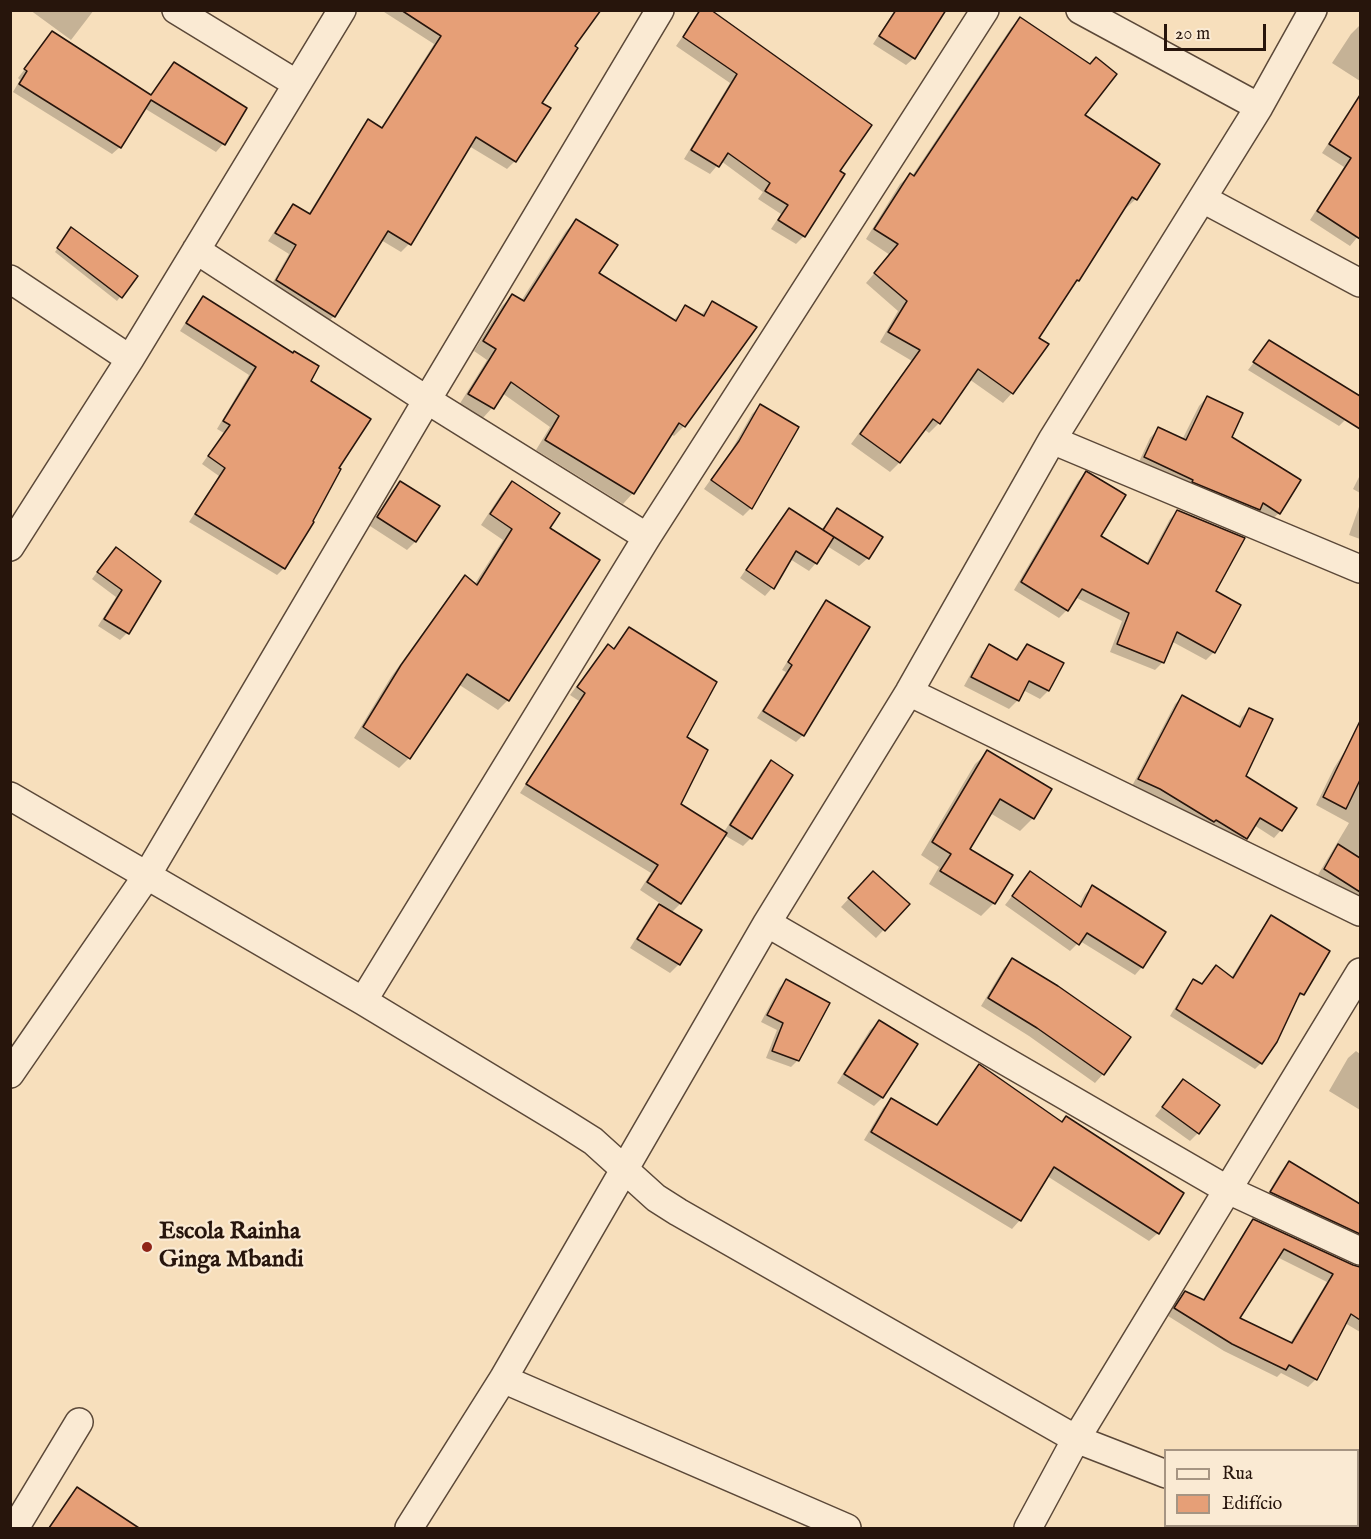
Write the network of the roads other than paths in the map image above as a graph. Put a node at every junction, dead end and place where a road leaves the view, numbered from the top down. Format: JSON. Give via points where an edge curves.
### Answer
{"nodes":[{"id":1,"x":176,"y":10,"type":"edge"},
{"id":2,"x":342,"y":10,"type":"edge"},
{"id":3,"x":660,"y":10,"type":"edge"},
{"id":4,"x":985,"y":10,"type":"edge"},
{"id":5,"x":1080,"y":10,"type":"edge"},
{"id":6,"x":1313,"y":10,"type":"edge"},
{"id":7,"x":297,"y":84,"type":"junction"},
{"id":8,"x":1259,"y":107,"type":"junction"},
{"id":9,"x":1203,"y":199,"type":"junction"},
{"id":10,"x":196,"y":250,"type":"junction"},
{"id":11,"x":10,"y":279,"type":"edge"},
{"id":12,"x":1360,"y":282,"type":"edge"},
{"id":13,"x":130,"y":358,"type":"junction"},
{"id":14,"x":427,"y":400,"type":"junction"},
{"id":15,"x":1052,"y":440,"type":"junction"},
{"id":16,"x":647,"y":537,"type":"junction"},
{"id":17,"x":10,"y":547,"type":"edge"},
{"id":18,"x":1360,"y":569,"type":"edge"},
{"id":19,"x":909,"y":692,"type":"junction"},
{"id":20,"x":10,"y":796,"type":"edge"},
{"id":21,"x":146,"y":877,"type":"junction"},
{"id":22,"x":1360,"y":912,"type":"edge"},
{"id":23,"x":767,"y":923,"type":"junction"},
{"id":24,"x":1360,"y":972,"type":"edge"},
{"id":25,"x":1354,"y":998,"type":"edge"},
{"id":26,"x":363,"y":1001,"type":"junction"},
{"id":27,"x":10,"y":1074,"type":"edge"},
{"id":28,"x":623,"y":1169,"type":"junction"},
{"id":29,"x":1228,"y":1190,"type":"junction"},
{"id":30,"x":1360,"y":1251,"type":"edge"},
{"id":31,"x":503,"y":1378,"type":"junction"},
{"id":32,"x":79,"y":1422,"type":"dead end"},
{"id":33,"x":1076,"y":1439,"type":"junction"},
{"id":34,"x":1164,"y":1473,"type":"edge"},
{"id":35,"x":15,"y":1528,"type":"edge"},
{"id":36,"x":409,"y":1528,"type":"edge"},
{"id":37,"x":847,"y":1528,"type":"edge"},
{"id":38,"x":1028,"y":1528,"type":"edge"}],
"edges":[{"from":1,"to":7,"type":"street"},
{"from":2,"to":7,"type":"street"},
{"from":3,"to":14,"type":"street"},
{"from":4,"to":16,"type":"street"},
{"from":5,"to":8,"type":"street"},
{"from":6,"to":8,"type":"street"},
{"from":7,"to":10,"type":"street"},
{"from":8,"to":9,"type":"street"},
{"from":9,"to":12,"type":"street"},
{"from":9,"to":15,"type":"street"},
{"from":10,"to":13,"type":"street"},
{"from":10,"to":14,"type":"street"},
{"from":11,"to":13,"type":"street"},
{"from":13,"to":17,"type":"street"},
{"from":14,"to":16,"type":"street"},
{"from":14,"to":21,"type":"street"},
{"from":15,"to":18,"type":"street"},
{"from":15,"to":19,"type":"street"},
{"from":16,"to":26,"type":"street"},
{"from":19,"to":22,"type":"street"},
{"from":19,"to":23,"type":"street"},
{"from":20,"to":21,"type":"street"},
{"from":21,"to":26,"type":"street"},
{"from":21,"to":27,"type":"street"},
{"from":23,"to":28,"type":"street"},
{"from":23,"to":29,"type":"street"},
{"from":24,"to":25,"type":"street"},
{"from":25,"to":29,"type":"street"},
{"from":26,"to":28,"type":"street","via":[[593,1141]]},
{"from":28,"to":31,"type":"street"},
{"from":28,"to":33,"type":"street","via":[[678,1212]]},
{"from":29,"to":30,"type":"street"},
{"from":29,"to":33,"type":"street"},
{"from":31,"to":36,"type":"street"},
{"from":31,"to":37,"type":"street"},
{"from":32,"to":35,"type":"street"},
{"from":33,"to":34,"type":"street"},
{"from":33,"to":38,"type":"street"}]}
